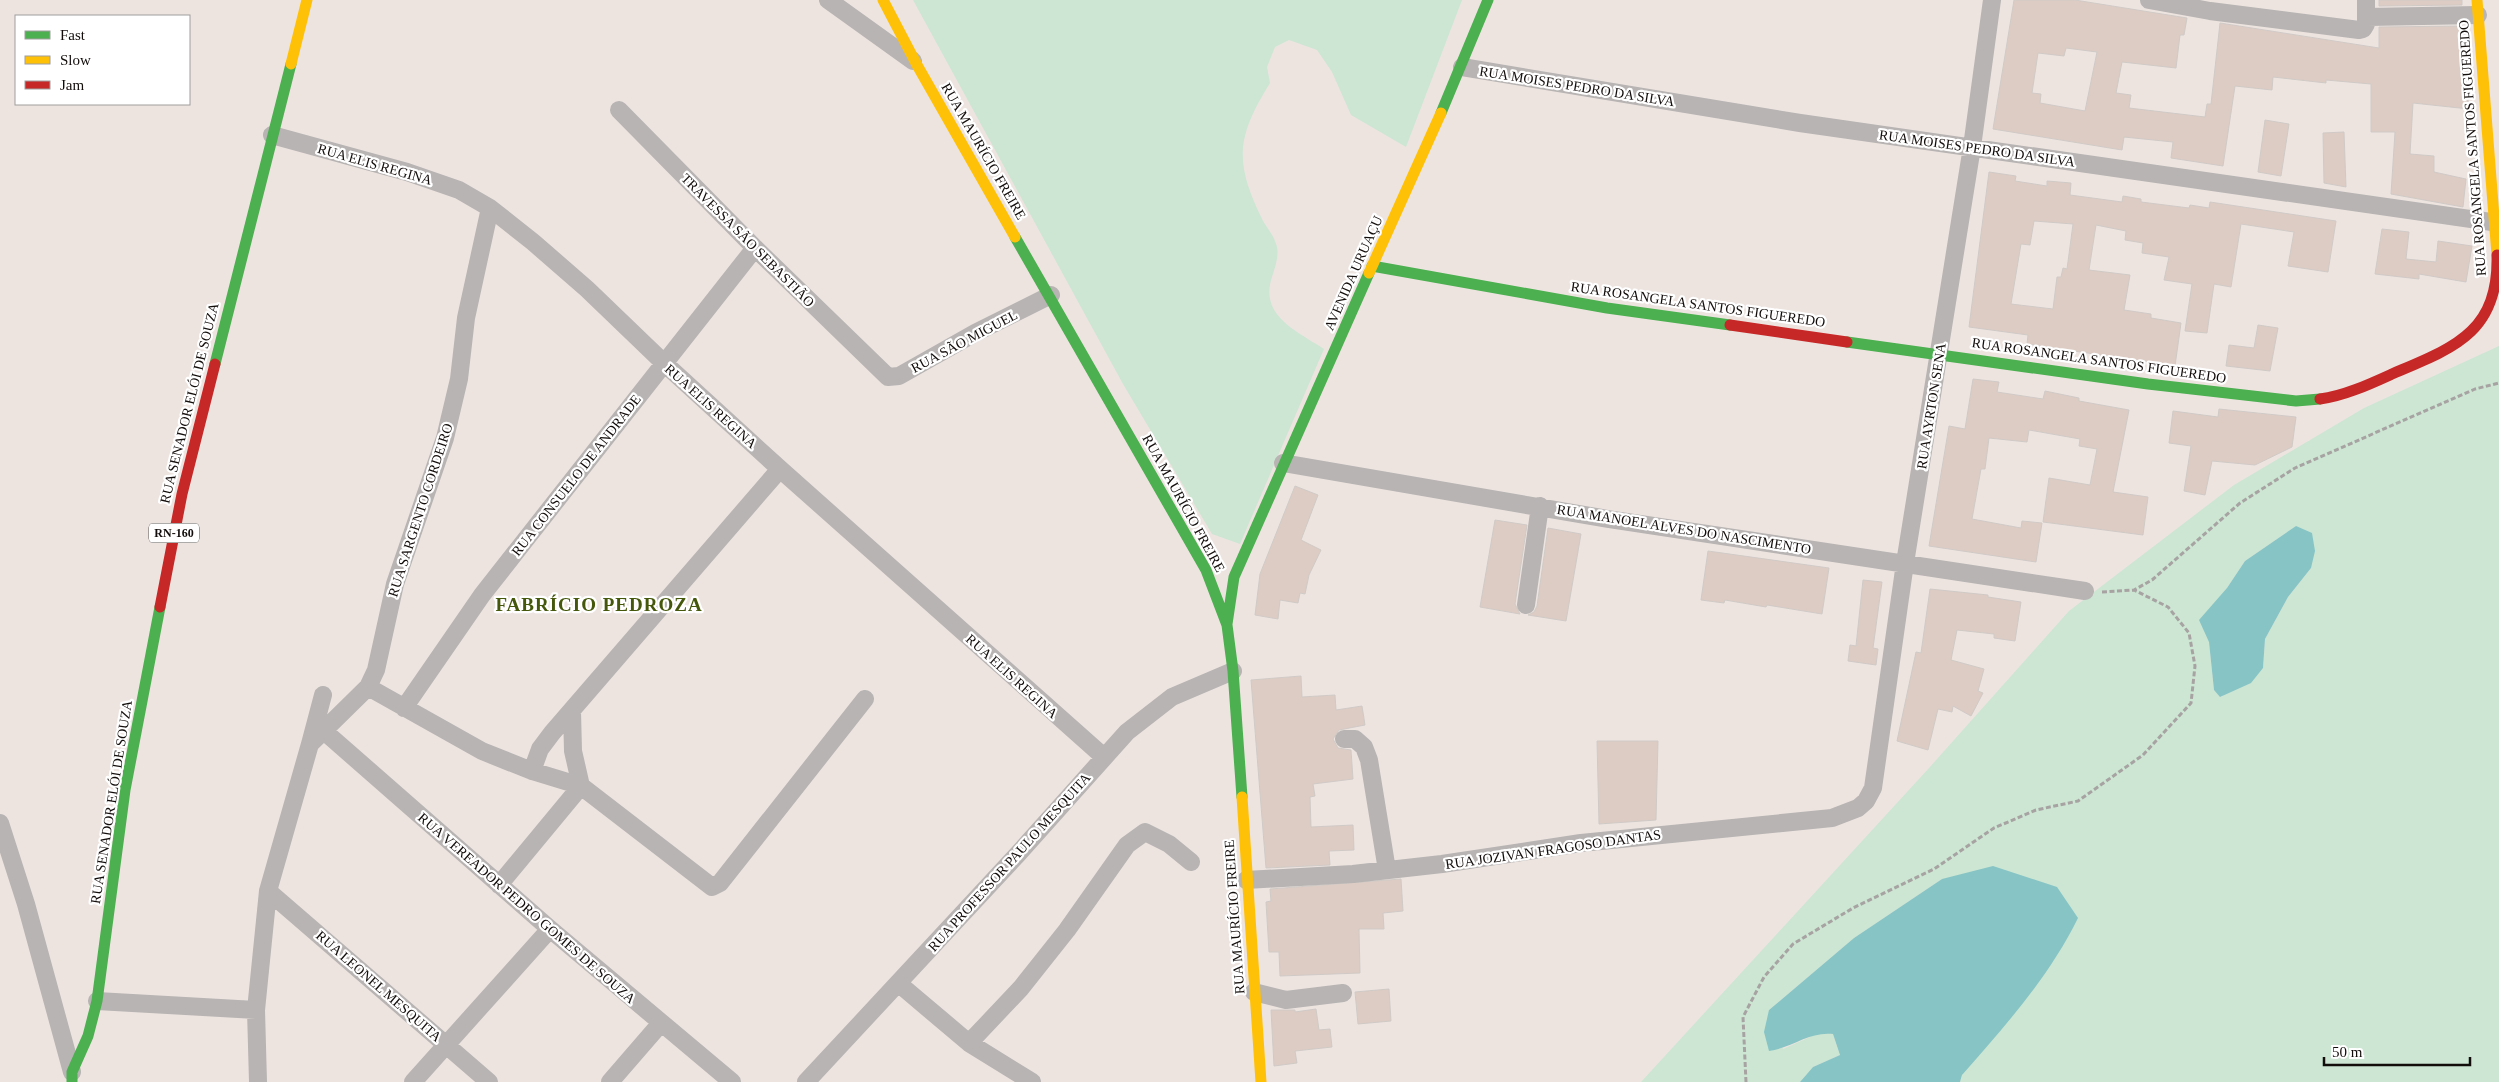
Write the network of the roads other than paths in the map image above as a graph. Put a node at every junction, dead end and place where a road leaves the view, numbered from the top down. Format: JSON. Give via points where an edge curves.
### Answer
{"nodes":[{"id":1,"x":307,"y":0,"type":"edge"},
{"id":2,"x":828,"y":0,"type":"edge"},
{"id":3,"x":883,"y":0,"type":"edge"},
{"id":4,"x":1488,"y":0,"type":"edge"},
{"id":5,"x":1992,"y":0,"type":"edge"},
{"id":6,"x":2149,"y":0,"type":"edge"},
{"id":7,"x":2478,"y":8,"type":"edge"},
{"id":8,"x":2367,"y":9,"type":"edge"},
{"id":9,"x":917,"y":65,"type":"junction"},
{"id":10,"x":1462,"y":67,"type":"junction"},
{"id":11,"x":619,"y":110,"type":"dead end"},
{"id":12,"x":272,"y":135,"type":"junction"},
{"id":13,"x":1972,"y":147,"type":"junction"},
{"id":14,"x":490,"y":208,"type":"junction"},
{"id":15,"x":2497,"y":223,"type":"edge"},
{"id":16,"x":755,"y":248,"type":"junction"},
{"id":17,"x":1372,"y":266,"type":"junction"},
{"id":18,"x":1051,"y":296,"type":"junction"},
{"id":19,"x":1939,"y":353,"type":"junction"},
{"id":20,"x":665,"y":364,"type":"junction"},
{"id":21,"x":879,"y":368,"type":"joint"},
{"id":22,"x":1283,"y":463,"type":"junction"},
{"id":23,"x":780,"y":470,"type":"junction"},
{"id":24,"x":1540,"y":506,"type":"junction"},
{"id":25,"x":1195,"y":551,"type":"junction"},
{"id":26,"x":1242,"y":558,"type":"junction"},
{"id":27,"x":1214,"y":562,"type":"dead end"},
{"id":28,"x":1905,"y":563,"type":"junction"},
{"id":29,"x":1229,"y":564,"type":"dead end"},
{"id":30,"x":2085,"y":591,"type":"road end"},
{"id":31,"x":1526,"y":605,"type":"dead end"},
{"id":32,"x":1227,"y":625,"type":"junction"},
{"id":33,"x":1234,"y":671,"type":"junction"},
{"id":34,"x":368,"y":688,"type":"junction"},
{"id":35,"x":323,"y":695,"type":"dead end"},
{"id":36,"x":865,"y":699,"type":"dead end"},
{"id":37,"x":404,"y":708,"type":"junction"},
{"id":38,"x":572,"y":711,"type":"junction"},
{"id":39,"x":325,"y":732,"type":"junction"},
{"id":40,"x":1344,"y":739,"type":"dead end"},
{"id":41,"x":310,"y":744,"type":"junction"},
{"id":42,"x":1104,"y":757,"type":"junction"},
{"id":43,"x":532,"y":771,"type":"junction"},
{"id":44,"x":581,"y":786,"type":"junction"},
{"id":45,"x":1858,"y":808,"type":"joint"},
{"id":46,"x":2,"y":835,"type":"edge"},
{"id":47,"x":1192,"y":862,"type":"dead end"},
{"id":48,"x":1387,"y":870,"type":"junction"},
{"id":49,"x":1246,"y":880,"type":"junction"},
{"id":50,"x":499,"y":885,"type":"junction"},
{"id":51,"x":268,"y":891,"type":"junction"},
{"id":52,"x":550,"y":930,"type":"junction"},
{"id":53,"x":898,"y":983,"type":"junction"},
{"id":54,"x":1254,"y":992,"type":"junction"},
{"id":55,"x":1343,"y":993,"type":"dead end"},
{"id":56,"x":97,"y":1001,"type":"junction"},
{"id":57,"x":256,"y":1010,"type":"junction"},
{"id":58,"x":661,"y":1023,"type":"junction"},
{"id":59,"x":969,"y":1043,"type":"junction"},
{"id":60,"x":446,"y":1044,"type":"junction"},
{"id":61,"x":72,"y":1077,"type":"edge"},
{"id":62,"x":258,"y":1082,"type":"edge"},
{"id":63,"x":413,"y":1082,"type":"edge"},
{"id":64,"x":489,"y":1082,"type":"edge"},
{"id":65,"x":610,"y":1082,"type":"edge"},
{"id":66,"x":732,"y":1082,"type":"edge"},
{"id":67,"x":806,"y":1082,"type":"edge"},
{"id":68,"x":1032,"y":1082,"type":"edge"},
{"id":69,"x":1261,"y":1082,"type":"edge"}],
"edges":[{"from":1,"to":12,"type":"street","name":"RUA SENADOR ELÓI DE SOUZA","number":"RN-160"},
{"from":2,"to":9,"type":"street"},
{"from":3,"to":9,"type":"street","name":"RUA MAURÍCIO FREIRE"},
{"from":4,"to":10,"type":"street","name":"AVENIDA URUAÇU"},
{"from":5,"to":13,"type":"street","name":"RUA AYRTON SENA"},
{"from":6,"to":8,"type":"street","via":[[2359,30],[2365,27]]},
{"from":7,"to":8,"type":"street"},
{"from":7,"to":15,"type":"street","name":"RUA ROSANGELA SANTOS FIGUEREDO"},
{"from":9,"to":18,"type":"street","name":"RUA MAURÍCIO FREIRE"},
{"from":10,"to":13,"type":"street","name":"RUA MOISES PEDRO DA SILVA","via":[[1790,121]]},
{"from":10,"to":17,"type":"street","name":"AVENIDA URUAÇU"},
{"from":11,"to":16,"type":"street","name":"TRAVESSA SÃO SEBASTIÃO"},
{"from":12,"to":14,"type":"street","name":"RUA ELIS REGINA","via":[[407,172],[459,190]]},
{"from":12,"to":56,"type":"street","name":"RUA SENADOR ELÓI DE SOUZA","number":"RN-160","via":[[182,494],[157,615],[125,790]]},
{"from":13,"to":15,"type":"street","name":"RUA MOISES PEDRO DA SILVA"},
{"from":13,"to":19,"type":"street","name":"RUA AYRTON SENA"},
{"from":14,"to":20,"type":"street","name":"RUA ELIS REGINA","via":[[580,283]]},
{"from":14,"to":34,"type":"street","name":"RUA SARGENTO CORDEIRO","via":[[445,438],[395,584],[376,670]]},
{"from":15,"to":19,"type":"street","name":"RUA ROSANGELA SANTOS FIGUEREDO","via":[[2495,290],[2488,312],[2477,328],[2440,354],[2328,398],[2296,401],[2266,398]]},
{"from":16,"to":20,"type":"street","name":"RUA CONSUELO DE ANDRADE"},
{"from":16,"to":21,"type":"street","name":"TRAVESSA SÃO SEBASTIÃO"},
{"from":17,"to":19,"type":"street","name":"RUA ROSANGELA SANTOS FIGUEREDO","via":[[1607,308]]},
{"from":17,"to":22,"type":"street","name":"AVENIDA URUAÇU"},
{"from":18,"to":21,"type":"street","name":"RUA SÃO MIGUEL","via":[[974,333],[896,378],[888,377]]},
{"from":18,"to":25,"type":"street","name":"RUA MAURÍCIO FREIRE"},
{"from":19,"to":28,"type":"street","name":"RUA AYRTON SENA"},
{"from":20,"to":23,"type":"street","name":"RUA ELIS REGINA"},
{"from":20,"to":37,"type":"street","name":"RUA CONSUELO DE ANDRADE","via":[[482,595]]},
{"from":22,"to":24,"type":"street","name":"RUA MANOEL ALVES DO NASCIMENTO"},
{"from":22,"to":26,"type":"street","name":"AVENIDA URUAÇU"},
{"from":23,"to":38,"type":"street"},
{"from":23,"to":42,"type":"street","name":"RUA ELIS REGINA"},
{"from":24,"to":28,"type":"street","name":"RUA MANOEL ALVES DO NASCIMENTO"},
{"from":24,"to":31,"type":"street"},
{"from":25,"to":27,"type":"street"},
{"from":25,"to":32,"type":"street","name":"RUA MAURÍCIO FREIRE","via":[[1206,570]]},
{"from":26,"to":29,"type":"street"},
{"from":26,"to":32,"type":"street","name":"AVENIDA URUAÇU","via":[[1234,577]]},
{"from":28,"to":30,"type":"street","name":"RUA MANOEL ALVES DO NASCIMENTO"},
{"from":28,"to":45,"type":"street","name":"RUA AYRTON SENA","via":[[1873,788]]},
{"from":32,"to":33,"type":"street","name":"RUA MAURÍCIO FREIRE"},
{"from":33,"to":42,"type":"street","name":"RUA PROFESSOR PAULO MESQUITA","via":[[1172,697],[1127,732]]},
{"from":33,"to":49,"type":"street","name":"RUA MAURÍCIO FREIRE"},
{"from":34,"to":37,"type":"street"},
{"from":34,"to":39,"type":"street","name":"RUA SARGENTO CORDEIRO"},
{"from":35,"to":41,"type":"street"},
{"from":36,"to":44,"type":"street","via":[[714,887]]},
{"from":37,"to":43,"type":"street","via":[[482,751]]},
{"from":38,"to":43,"type":"street","via":[[540,749]]},
{"from":38,"to":44,"type":"street","via":[[574,751]]},
{"from":39,"to":41,"type":"street","name":"RUA SARGENTO CORDEIRO"},
{"from":39,"to":50,"type":"street","name":"RUA VEREADOR PEDRO GOMES DE SOUZA"},
{"from":40,"to":48,"type":"street","via":[[1355,739],[1364,747],[1369,760]]},
{"from":41,"to":51,"type":"street"},
{"from":42,"to":53,"type":"street","name":"RUA PROFESSOR PAULO MESQUITA"},
{"from":43,"to":44,"type":"street"},
{"from":44,"to":50,"type":"street"},
{"from":45,"to":48,"type":"street","name":"RUA JOZIVAN FRAGOSO DANTAS","via":[[1832,818],[1581,843]]},
{"from":46,"to":61,"type":"street","via":[[26,904]]},
{"from":47,"to":59,"type":"street","via":[[1169,844],[1145,832],[1127,845],[1021,988]]},
{"from":48,"to":49,"type":"street","name":"RUA JOZIVAN FRAGOSO DANTAS"},
{"from":49,"to":54,"type":"street","name":"RUA MAURÍCIO FREIRE"},
{"from":50,"to":52,"type":"street","name":"RUA VEREADOR PEDRO GOMES DE SOUZA"},
{"from":51,"to":57,"type":"street"},
{"from":51,"to":60,"type":"street","name":"RUA LEONEL MESQUITA"},
{"from":52,"to":58,"type":"street","name":"RUA VEREADOR PEDRO GOMES DE SOUZA"},
{"from":52,"to":60,"type":"street"},
{"from":53,"to":59,"type":"street"},
{"from":53,"to":67,"type":"street","name":"RUA PROFESSOR PAULO MESQUITA"},
{"from":54,"to":55,"type":"street","via":[[1286,1000]]},
{"from":54,"to":69,"type":"street","name":"RUA MAURÍCIO FREIRE"},
{"from":56,"to":57,"type":"street"},
{"from":56,"to":61,"type":"street","name":"RUA SENADOR ELÓI DE SOUZA","number":"RN-160"},
{"from":57,"to":62,"type":"street"},
{"from":58,"to":65,"type":"street"},
{"from":58,"to":66,"type":"street","name":"RUA VEREADOR PEDRO GOMES DE SOUZA"},
{"from":59,"to":68,"type":"street"},
{"from":60,"to":63,"type":"street"},
{"from":60,"to":64,"type":"street","name":"RUA LEONEL MESQUITA"}]}
